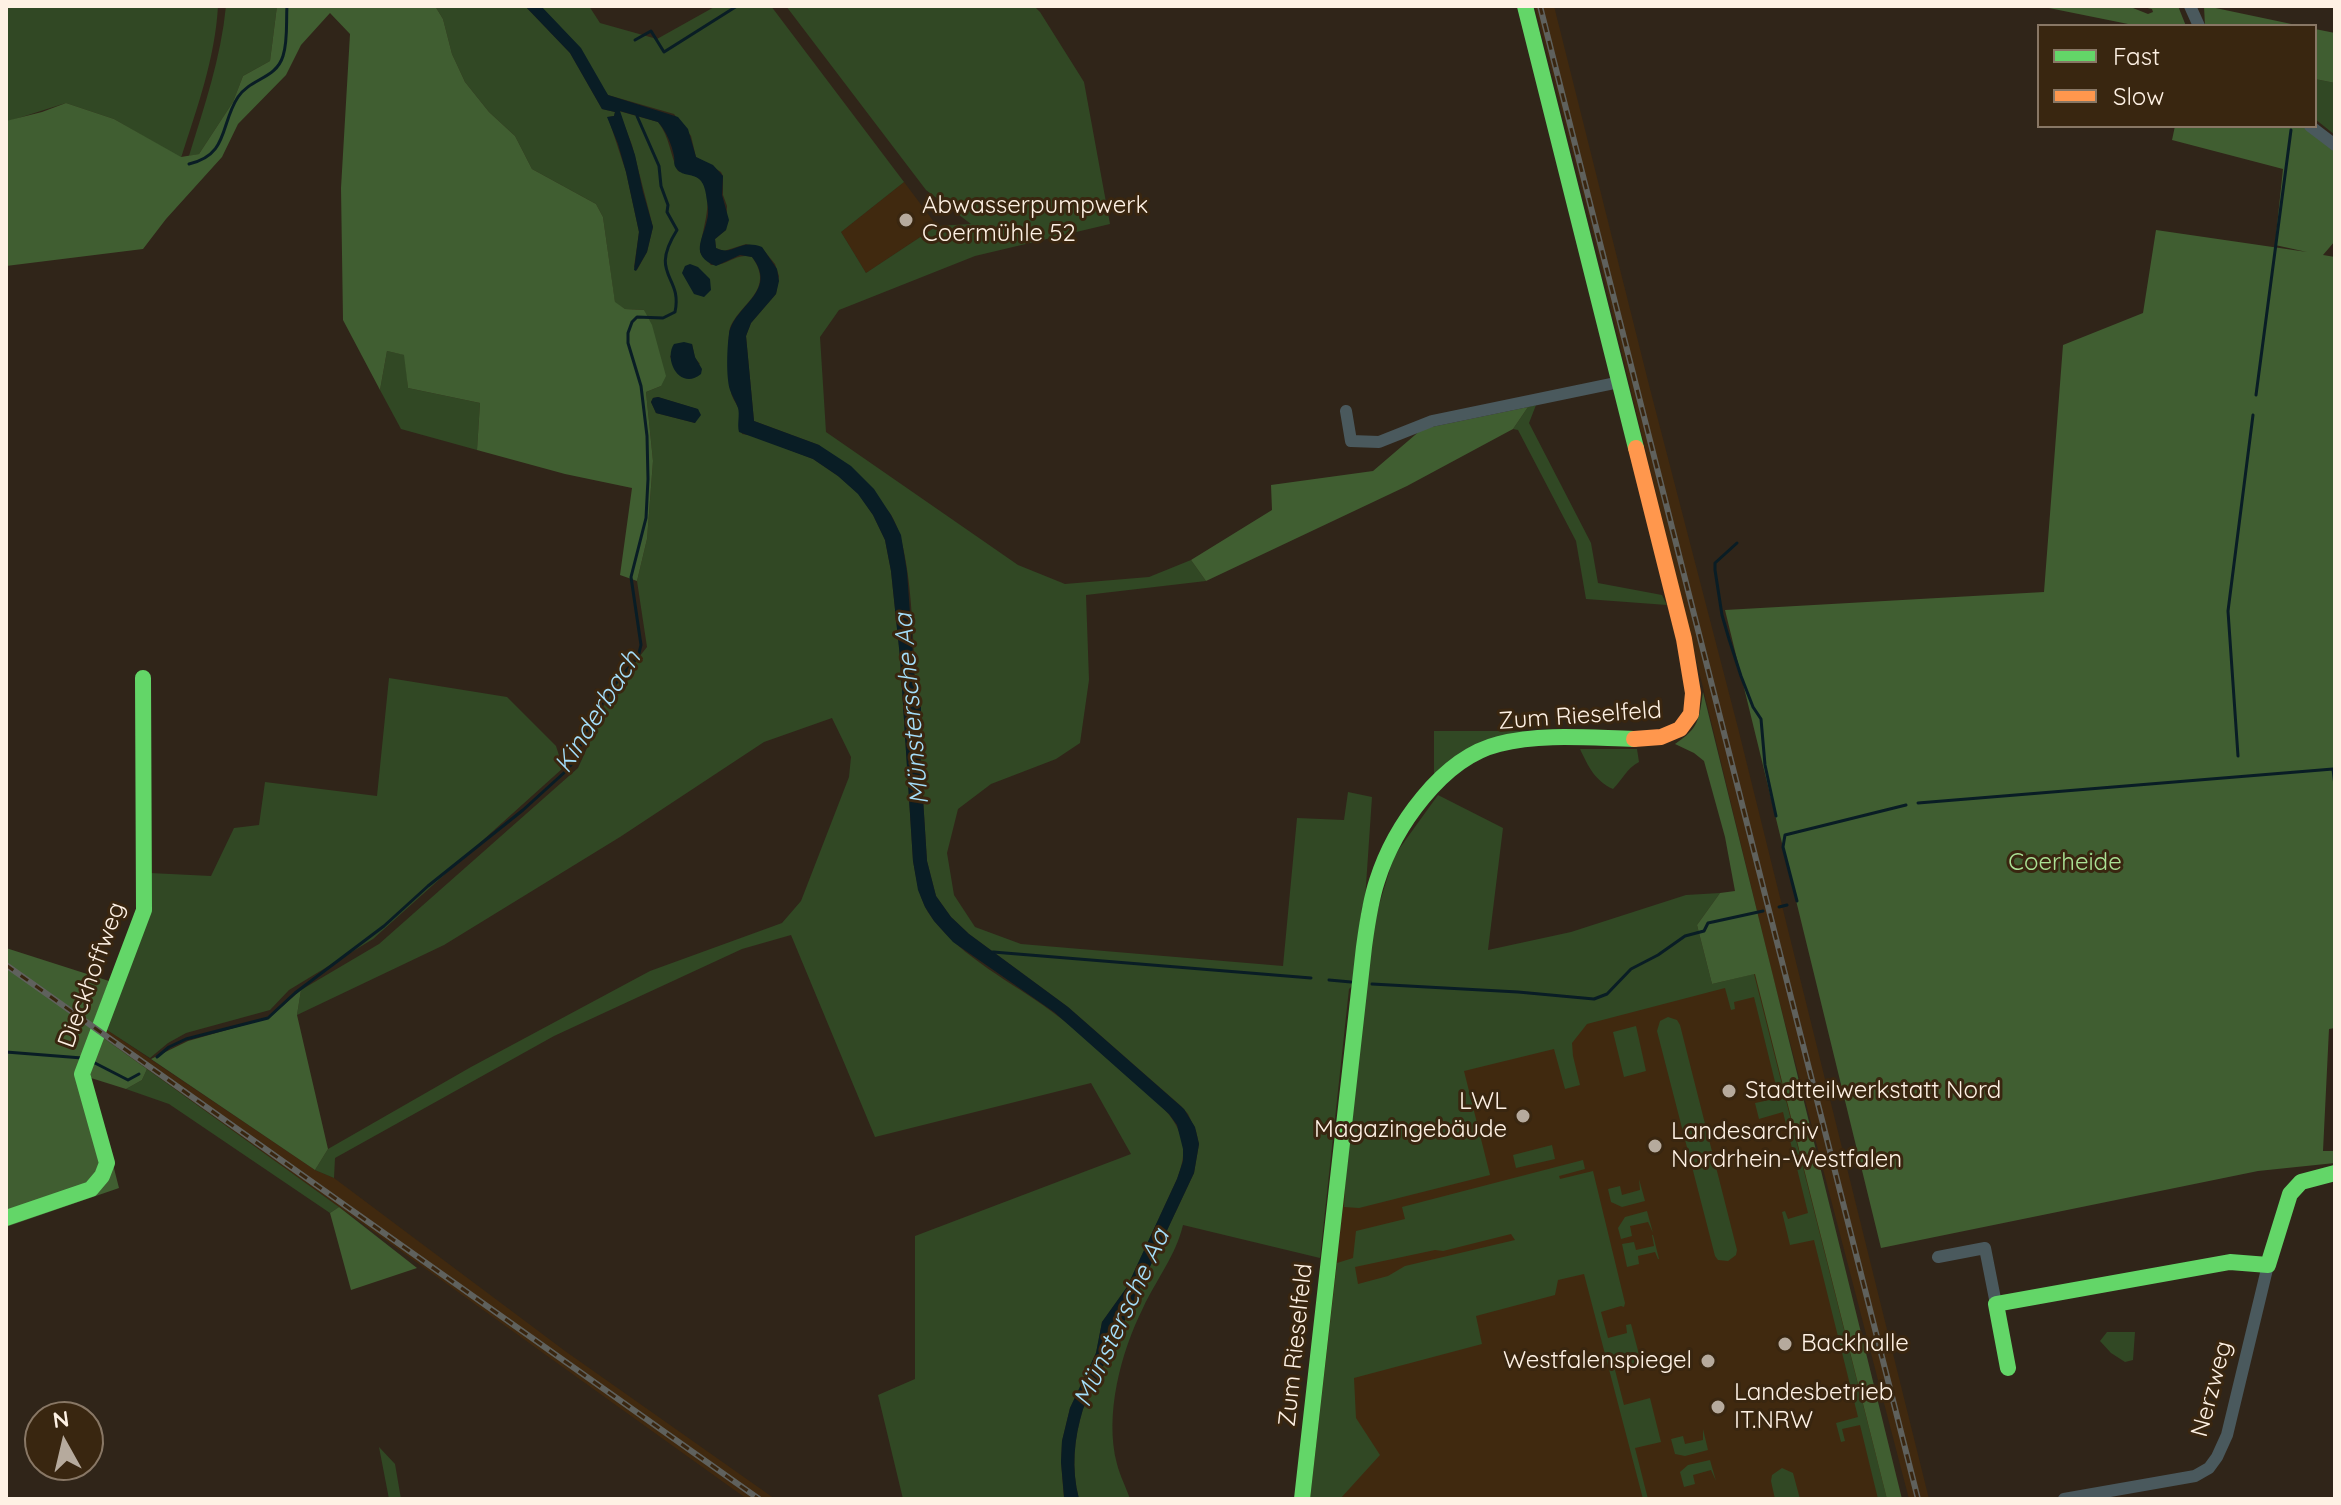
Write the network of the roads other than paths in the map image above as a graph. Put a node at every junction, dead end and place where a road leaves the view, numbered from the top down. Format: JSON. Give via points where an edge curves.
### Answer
{"nodes":[{"id":1,"x":1525,"y":6,"type":"edge"},
{"id":2,"x":2313,"y":128,"type":"edge"},
{"id":3,"x":2335,"y":145,"type":"edge"},
{"id":4,"x":1620,"y":382,"type":"junction"},
{"id":5,"x":1346,"y":411,"type":"dead end"},
{"id":6,"x":143,"y":678,"type":"dead end"},
{"id":7,"x":2335,"y":1173,"type":"edge"},
{"id":8,"x":6,"y":1218,"type":"edge"},
{"id":9,"x":1938,"y":1257,"type":"dead end"},
{"id":10,"x":2268,"y":1265,"type":"junction"},
{"id":11,"x":1996,"y":1304,"type":"junction"},
{"id":12,"x":2008,"y":1368,"type":"dead end"},
{"id":13,"x":2109,"y":1496,"type":"edge"},
{"id":14,"x":1302,"y":1499,"type":"edge"},
{"id":15,"x":2064,"y":1499,"type":"edge"}],
"edges":[{"from":1,"to":4,"type":"street","name":"Zum Rieselfeld"},
{"from":2,"to":3,"type":"street"},
{"from":4,"to":5,"type":"street","via":[[1432,421],[1379,442],[1351,441]]},
{"from":4,"to":14,"type":"street","name":"Zum Rieselfeld","via":[[1684,639],[1692,712],[1682,729],[1658,738],[1514,741],[1481,749],[1443,776],[1384,861],[1371,899],[1359,983]]},
{"from":6,"to":8,"type":"street","name":"Dieckhoffweg","via":[[144,910],[83,1072],[107,1163],[91,1189]]},
{"from":7,"to":10,"type":"street","name":"Nerzweg","via":[[2301,1182],[2290,1194]]},
{"from":9,"to":11,"type":"street","via":[[1985,1248]]},
{"from":10,"to":11,"type":"street","via":[[2230,1262]]},
{"from":10,"to":13,"type":"street","name":"Nerzweg","via":[[2227,1435],[2217,1457],[2195,1476]]},
{"from":11,"to":12,"type":"street"},
{"from":13,"to":15,"type":"street","name":"Nerzweg"}]}
